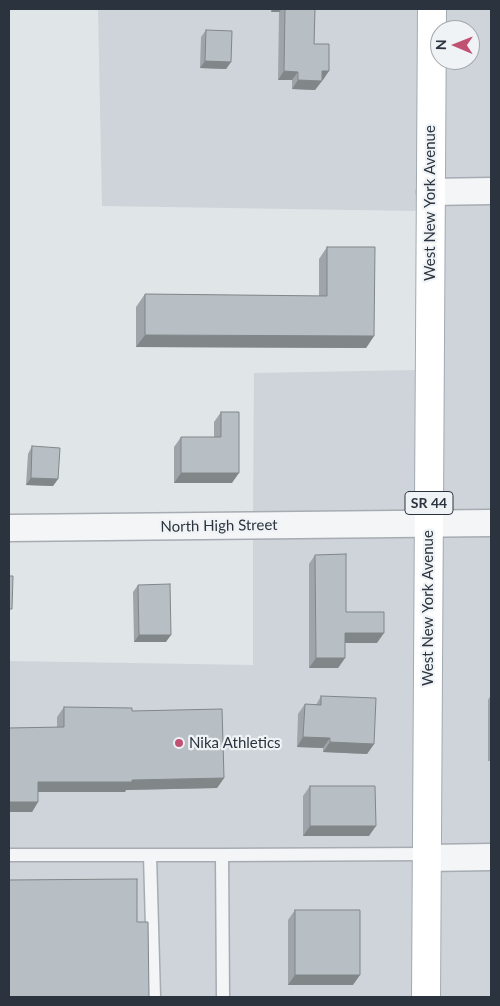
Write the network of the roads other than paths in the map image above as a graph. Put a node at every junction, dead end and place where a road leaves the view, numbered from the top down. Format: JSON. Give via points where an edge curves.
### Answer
{"nodes":[{"id":1,"x":432,"y":9,"type":"edge"},
{"id":2,"x":491,"y":191,"type":"edge"},
{"id":3,"x":430,"y":192,"type":"junction"},
{"id":4,"x":491,"y":523,"type":"edge"},
{"id":5,"x":428,"y":524,"type":"junction"},
{"id":6,"x":9,"y":528,"type":"edge"},
{"id":7,"x":9,"y":855,"type":"edge"},
{"id":8,"x":150,"y":855,"type":"junction"},
{"id":9,"x":222,"y":855,"type":"junction"},
{"id":10,"x":427,"y":856,"type":"junction"},
{"id":11,"x":491,"y":857,"type":"edge"},
{"id":12,"x":154,"y":997,"type":"edge"},
{"id":13,"x":223,"y":997,"type":"edge"},
{"id":14,"x":426,"y":997,"type":"edge"}],
"edges":[{"from":1,"to":3,"type":"main road","name":"West New York Avenue","number":"SR 44"},
{"from":2,"to":3,"type":"street"},
{"from":3,"to":5,"type":"main road","name":"West New York Avenue","number":"SR 44"},
{"from":4,"to":5,"type":"street","name":"North High Street"},
{"from":5,"to":6,"type":"street","name":"North High Street"},
{"from":5,"to":10,"type":"main road","name":"West New York Avenue","number":"SR 44"},
{"from":7,"to":8,"type":"lane"},
{"from":8,"to":9,"type":"lane"},
{"from":8,"to":12,"type":"lane"},
{"from":9,"to":10,"type":"lane"},
{"from":9,"to":13,"type":"lane"},
{"from":10,"to":11,"type":"street"},
{"from":10,"to":14,"type":"main road","name":"West New York Avenue","number":"SR 44"}]}
